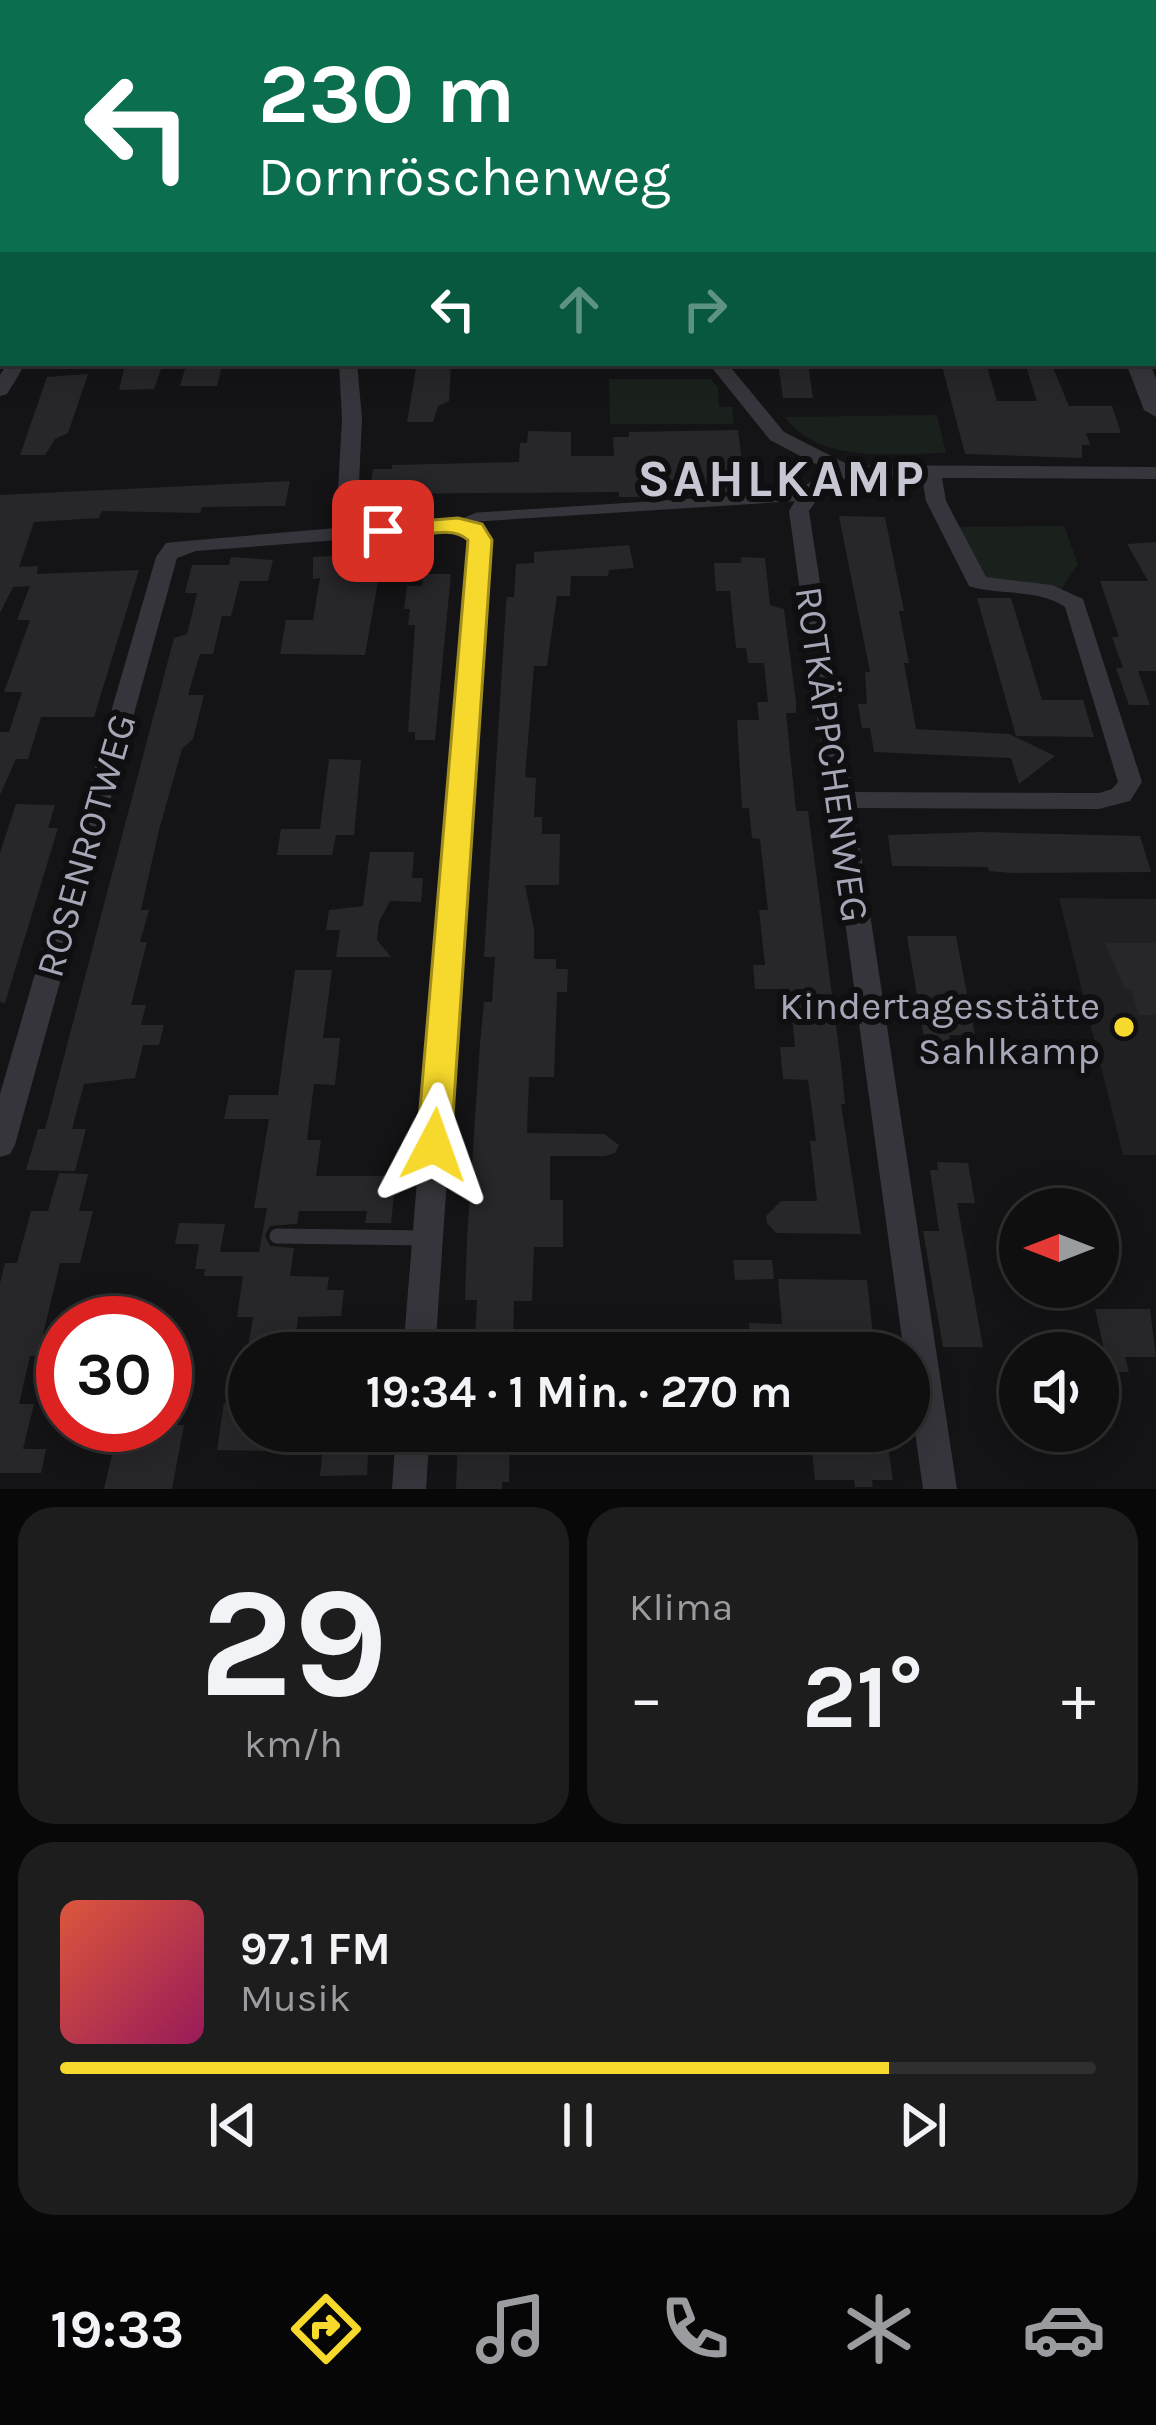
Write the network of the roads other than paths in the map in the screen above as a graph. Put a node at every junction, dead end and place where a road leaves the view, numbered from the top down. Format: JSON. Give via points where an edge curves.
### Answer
{"nodes":[{"id":1,"x":348,"y":366,"type":"edge"},
{"id":2,"x":719,"y":366,"type":"edge"},
{"id":3,"x":1139,"y":366,"type":"edge"},
{"id":4,"x":1156,"y":410,"type":"edge"},
{"id":5,"x":844,"y":471,"type":"junction"},
{"id":6,"x":931,"y":472,"type":"junction"},
{"id":7,"x":1156,"y":473,"type":"edge"},
{"id":8,"x":805,"y":496,"type":"junction"},
{"id":9,"x":466,"y":527,"type":"junction"},
{"id":10,"x":346,"y":534,"type":"junction"},
{"id":11,"x":840,"y":800,"type":"junction"},
{"id":12,"x":0,"y":1145,"type":"edge"},
{"id":13,"x":277,"y":1236,"type":"dead end"},
{"id":14,"x":427,"y":1238,"type":"junction"},
{"id":15,"x":420,"y":1332,"type":"edge"},
{"id":16,"x":412,"y":1452,"type":"edge"},
{"id":17,"x":409,"y":1489,"type":"edge"},
{"id":18,"x":940,"y":1489,"type":"edge"}],
"edges":[{"from":1,"to":10,"type":"street"},
{"from":2,"to":5,"type":"street","via":[[777,436]]},
{"from":3,"to":4,"type":"street"},
{"from":5,"to":6,"type":"street"},
{"from":5,"to":8,"type":"street"},
{"from":6,"to":7,"type":"street"},
{"from":6,"to":11,"type":"street","via":[[936,501],[977,581],[1060,591],[1075,604],[1130,782],[1100,802]]},
{"from":8,"to":9,"type":"lane","via":[[478,517]]},
{"from":8,"to":11,"type":"street","name":"ROTKÄPPCHENWEG","via":[[799,511]]},
{"from":9,"to":10,"type":"street"},
{"from":9,"to":14,"type":"street","via":[[480,540]]},
{"from":10,"to":12,"type":"street","name":"ROSENROTWEG","via":[[174,548]]},
{"from":11,"to":18,"type":"street","name":"ROTKÄPPCHENWEG"},
{"from":13,"to":14,"type":"lane"},
{"from":14,"to":15,"type":"street"},
{"from":16,"to":17,"type":"street"}]}
